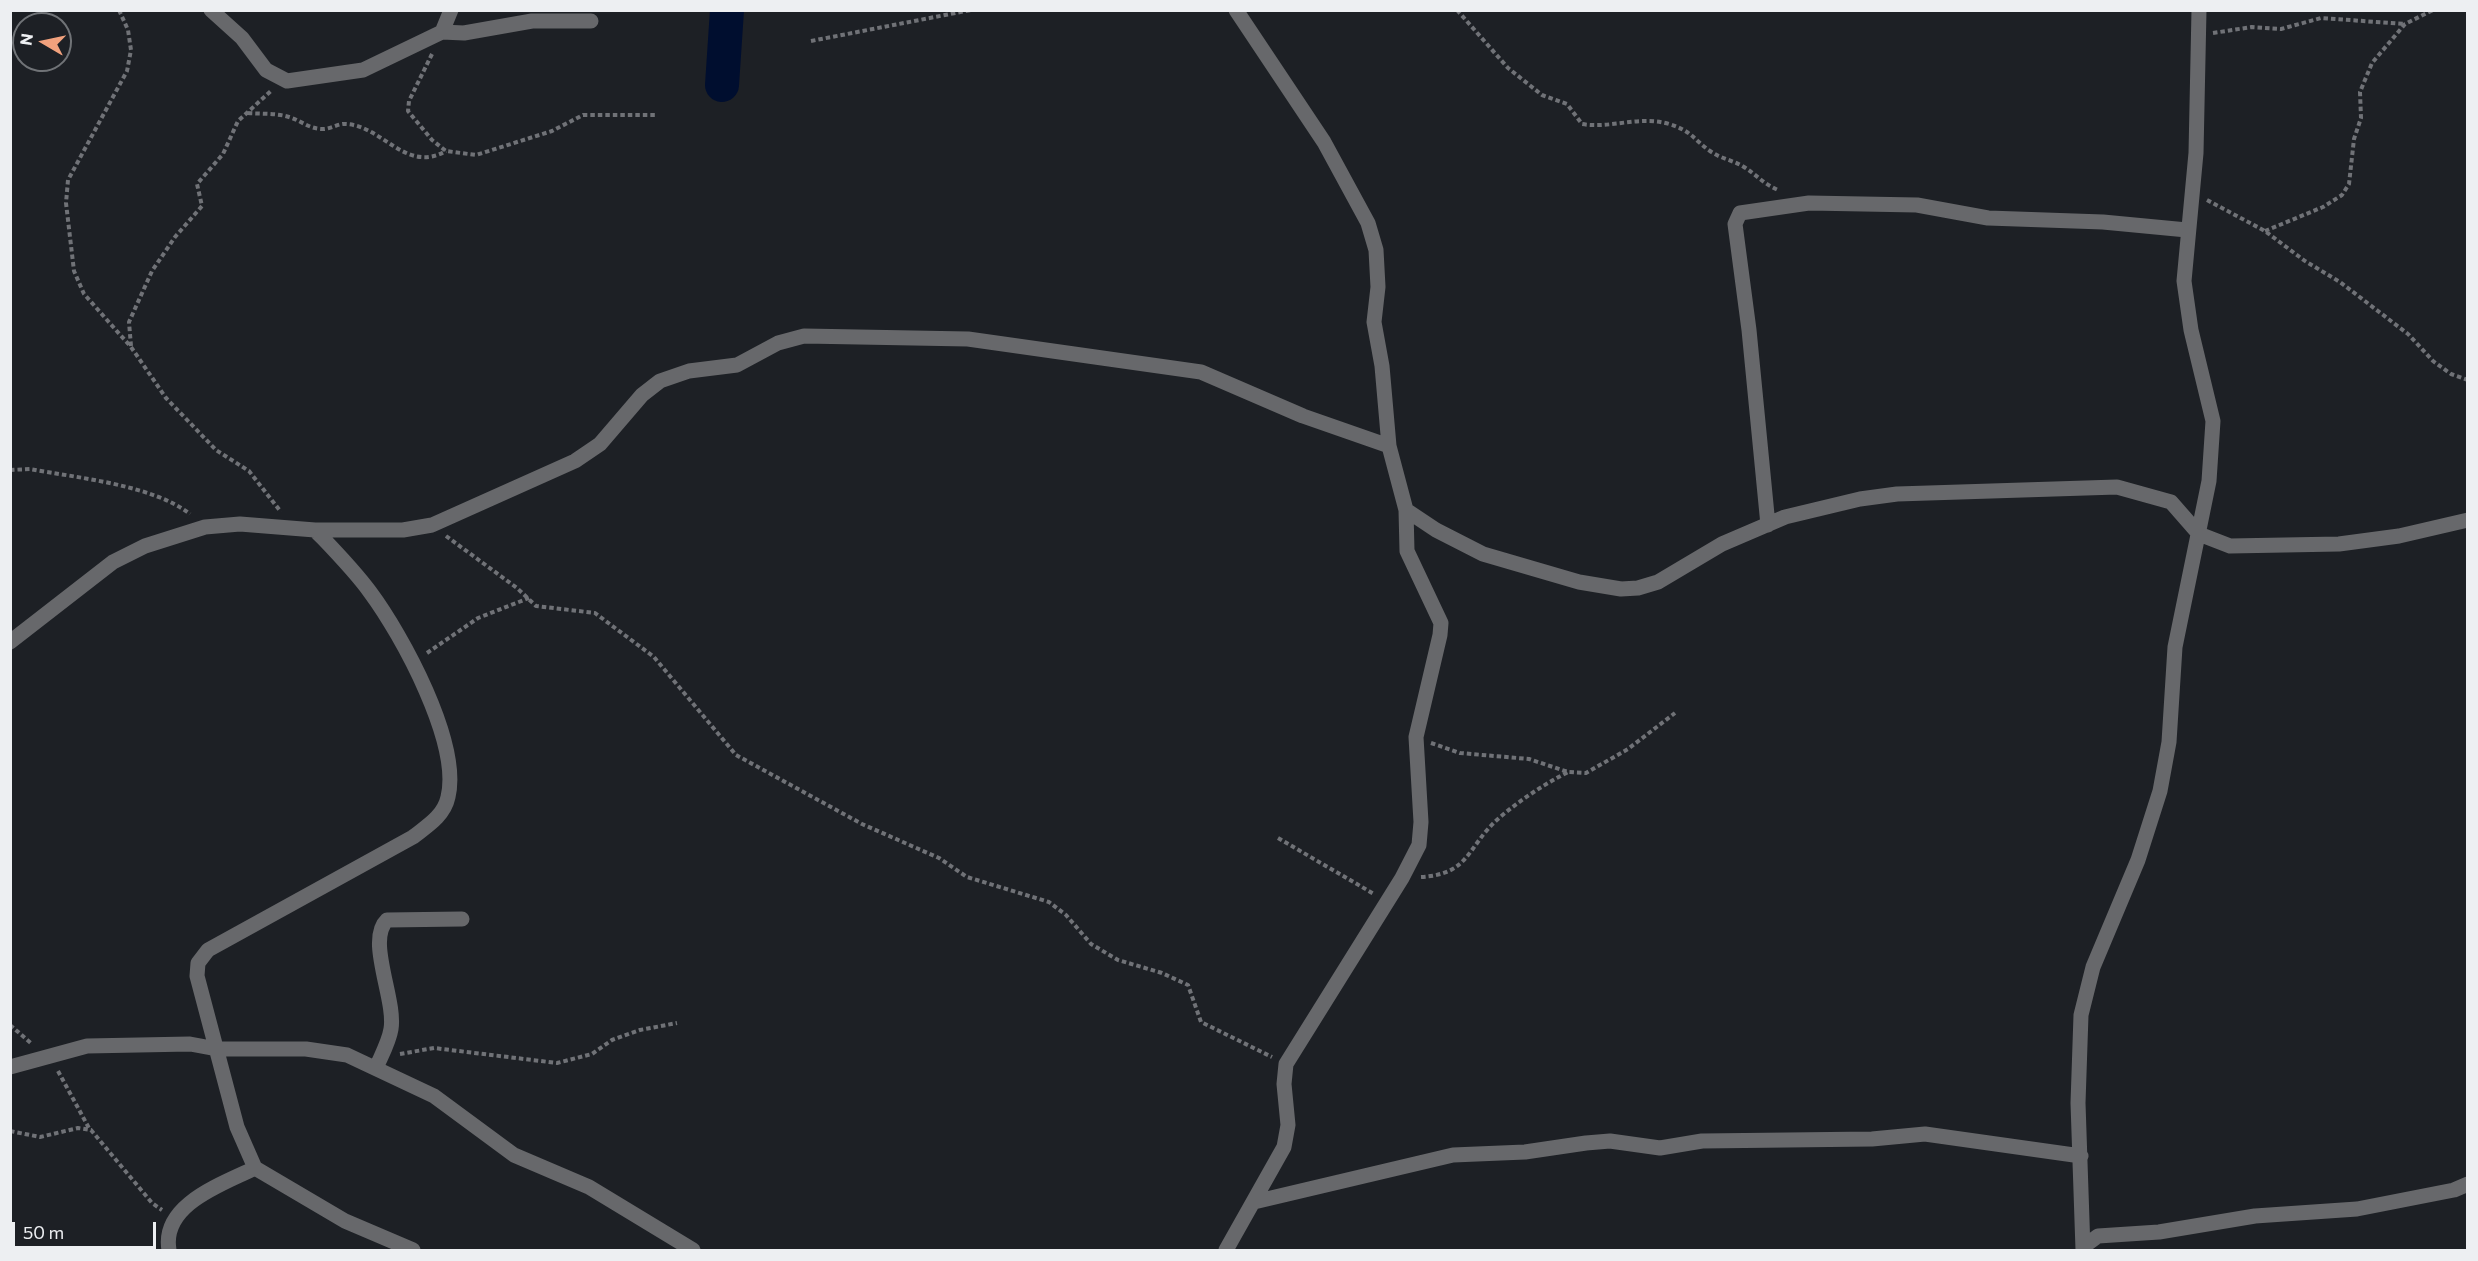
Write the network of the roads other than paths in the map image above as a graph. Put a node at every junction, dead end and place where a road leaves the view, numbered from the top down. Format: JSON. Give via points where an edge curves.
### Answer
{"nodes":[{"id":1,"x":211,"y":10,"type":"edge"},
{"id":2,"x":451,"y":10,"type":"edge"},
{"id":3,"x":1236,"y":10,"type":"edge"},
{"id":4,"x":2199,"y":10,"type":"edge"},
{"id":5,"x":591,"y":21,"type":"dead end"},
{"id":6,"x":442,"y":32,"type":"junction"},
{"id":7,"x":2187,"y":230,"type":"junction"},
{"id":8,"x":1389,"y":446,"type":"junction"},
{"id":9,"x":1406,"y":510,"type":"junction"},
{"id":10,"x":2468,"y":520,"type":"edge"},
{"id":11,"x":1768,"y":525,"type":"junction"},
{"id":12,"x":315,"y":530,"type":"junction"},
{"id":13,"x":2199,"y":534,"type":"junction"},
{"id":14,"x":10,"y":642,"type":"edge"},
{"id":15,"x":462,"y":919,"type":"dead end"},
{"id":16,"x":217,"y":1049,"type":"junction"},
{"id":17,"x":378,"y":1062,"type":"junction"},
{"id":18,"x":10,"y":1067,"type":"edge"},
{"id":19,"x":2081,"y":1156,"type":"junction"},
{"id":20,"x":255,"y":1168,"type":"junction"},
{"id":21,"x":2468,"y":1184,"type":"edge"},
{"id":22,"x":1254,"y":1202,"type":"junction"},
{"id":23,"x":2083,"y":1249,"type":"edge"},
{"id":24,"x":169,"y":1251,"type":"edge"},
{"id":25,"x":413,"y":1251,"type":"edge"},
{"id":26,"x":693,"y":1251,"type":"edge"},
{"id":27,"x":1226,"y":1251,"type":"edge"}],
"edges":[{"from":1,"to":6,"type":"street","via":[[242,38],[266,70],[287,81],[363,70]]},
{"from":2,"to":6,"type":"street"},
{"from":3,"to":8,"type":"street","via":[[1324,141],[1368,223],[1376,250],[1378,287],[1374,322]]},
{"from":4,"to":7,"type":"street","via":[[2196,153]]},
{"from":5,"to":6,"type":"street","via":[[532,21],[464,33]]},
{"from":7,"to":11,"type":"street","via":[[1988,218],[1917,205],[1809,203],[1740,213],[1735,224]]},
{"from":7,"to":13,"type":"street","via":[[2184,280],[2191,330],[2213,421],[2209,482]]},
{"from":8,"to":9,"type":"street"},
{"from":8,"to":12,"type":"street","via":[[1303,416],[1201,372],[968,339],[804,336],[778,343],[737,365],[689,370],[660,381],[642,395],[600,444],[575,461],[432,525],[403,530]]},
{"from":9,"to":11,"type":"street","via":[[1483,554],[1579,582],[1621,589],[1658,582],[1722,543]]},
{"from":9,"to":22,"type":"street","via":[[1407,550],[1441,623],[1416,737],[1422,822],[1419,845],[1286,1064],[1288,1125],[1284,1147]]},
{"from":10,"to":13,"type":"street","via":[[2399,536],[2339,544],[2230,546]]},
{"from":11,"to":13,"type":"street","via":[[1806,511],[1897,494],[2116,487],[2171,502]]},
{"from":12,"to":14,"type":"street","via":[[240,524],[205,527],[145,546],[113,562]]},
{"from":12,"to":16,"type":"street","via":[[370,592],[412,665],[443,731],[451,769],[448,798],[438,818],[412,837],[208,950],[198,963],[197,976],[204,1013]]},
{"from":13,"to":19,"type":"street","via":[[2175,647],[2169,742],[2160,791],[2138,860],[2093,967],[2081,1015]]},
{"from":15,"to":17,"type":"street","via":[[387,920],[382,924],[379,947],[391,1005],[391,1029]]},
{"from":16,"to":17,"type":"street","via":[[306,1049]]},
{"from":16,"to":18,"type":"street","via":[[190,1044],[87,1046]]},
{"from":16,"to":20,"type":"street","via":[[237,1127]]},
{"from":17,"to":26,"type":"street","via":[[434,1096],[514,1155],[589,1187]]},
{"from":19,"to":22,"type":"street","via":[[1925,1134],[1872,1139],[1702,1141],[1660,1148],[1610,1141],[1525,1152],[1453,1155]]},
{"from":19,"to":23,"type":"street"},
{"from":20,"to":24,"type":"street","via":[[202,1194],[177,1215],[170,1231]]},
{"from":20,"to":25,"type":"street","via":[[345,1221]]},
{"from":21,"to":23,"type":"street","via":[[2357,1209],[2266,1215],[2159,1232],[2098,1236]]},
{"from":22,"to":27,"type":"street"}]}
